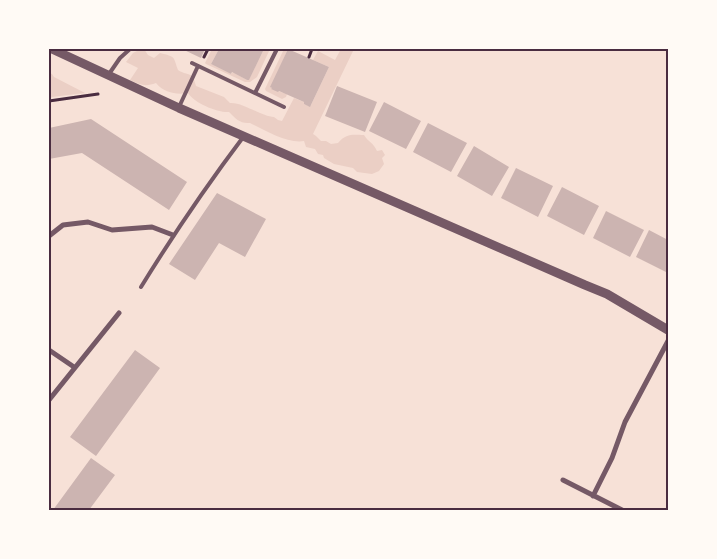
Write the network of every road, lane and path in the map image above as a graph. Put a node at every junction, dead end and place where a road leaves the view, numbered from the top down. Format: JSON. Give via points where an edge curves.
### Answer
{"nodes":[{"id":1,"x":54,"y":49,"type":"edge"},
{"id":2,"x":130,"y":49,"type":"edge"},
{"id":3,"x":277,"y":49,"type":"edge"},
{"id":4,"x":312,"y":49,"type":"edge"},
{"id":5,"x":308,"y":57,"type":"dead end"},
{"id":6,"x":192,"y":62,"type":"dead end"},
{"id":7,"x":198,"y":66,"type":"junction"},
{"id":8,"x":108,"y":76,"type":"junction"},
{"id":9,"x":254,"y":93,"type":"junction"},
{"id":10,"x":98,"y":94,"type":"dead end"},
{"id":11,"x":49,"y":101,"type":"edge"},
{"id":12,"x":284,"y":107,"type":"dead end"},
{"id":13,"x":179,"y":108,"type":"junction"},
{"id":14,"x":244,"y":136,"type":"junction"},
{"id":15,"x":173,"y":235,"type":"junction"},
{"id":16,"x":49,"y":236,"type":"edge"},
{"id":17,"x":141,"y":287,"type":"dead end"},
{"id":18,"x":119,"y":313,"type":"dead end"},
{"id":19,"x":668,"y":330,"type":"edge"},
{"id":20,"x":668,"y":341,"type":"edge"},
{"id":21,"x":49,"y":350,"type":"edge"},
{"id":22,"x":74,"y":367,"type":"junction"},
{"id":23,"x":49,"y":400,"type":"edge"},
{"id":24,"x":563,"y":480,"type":"dead end"},
{"id":25,"x":593,"y":496,"type":"junction"},
{"id":26,"x":622,"y":510,"type":"edge"}],
"edges":[{"from":1,"to":8,"type":"street"},
{"from":2,"to":8,"type":"lane"},
{"from":3,"to":9,"type":"lane"},
{"from":4,"to":5,"type":"path"},
{"from":6,"to":7,"type":"lane"},
{"from":7,"to":9,"type":"lane"},
{"from":7,"to":13,"type":"lane"},
{"from":8,"to":13,"type":"street"},
{"from":9,"to":12,"type":"lane"},
{"from":10,"to":11,"type":"path"},
{"from":13,"to":14,"type":"street"},
{"from":14,"to":15,"type":"lane"},
{"from":14,"to":19,"type":"street","via":[[607,294]]},
{"from":15,"to":16,"type":"street","via":[[152,227],[112,230],[88,222],[63,225]]},
{"from":15,"to":17,"type":"lane"},
{"from":18,"to":22,"type":"street"},
{"from":20,"to":25,"type":"street","via":[[625,422]]},
{"from":21,"to":22,"type":"street"},
{"from":22,"to":23,"type":"street"},
{"from":24,"to":25,"type":"street"},
{"from":25,"to":26,"type":"street"}]}
